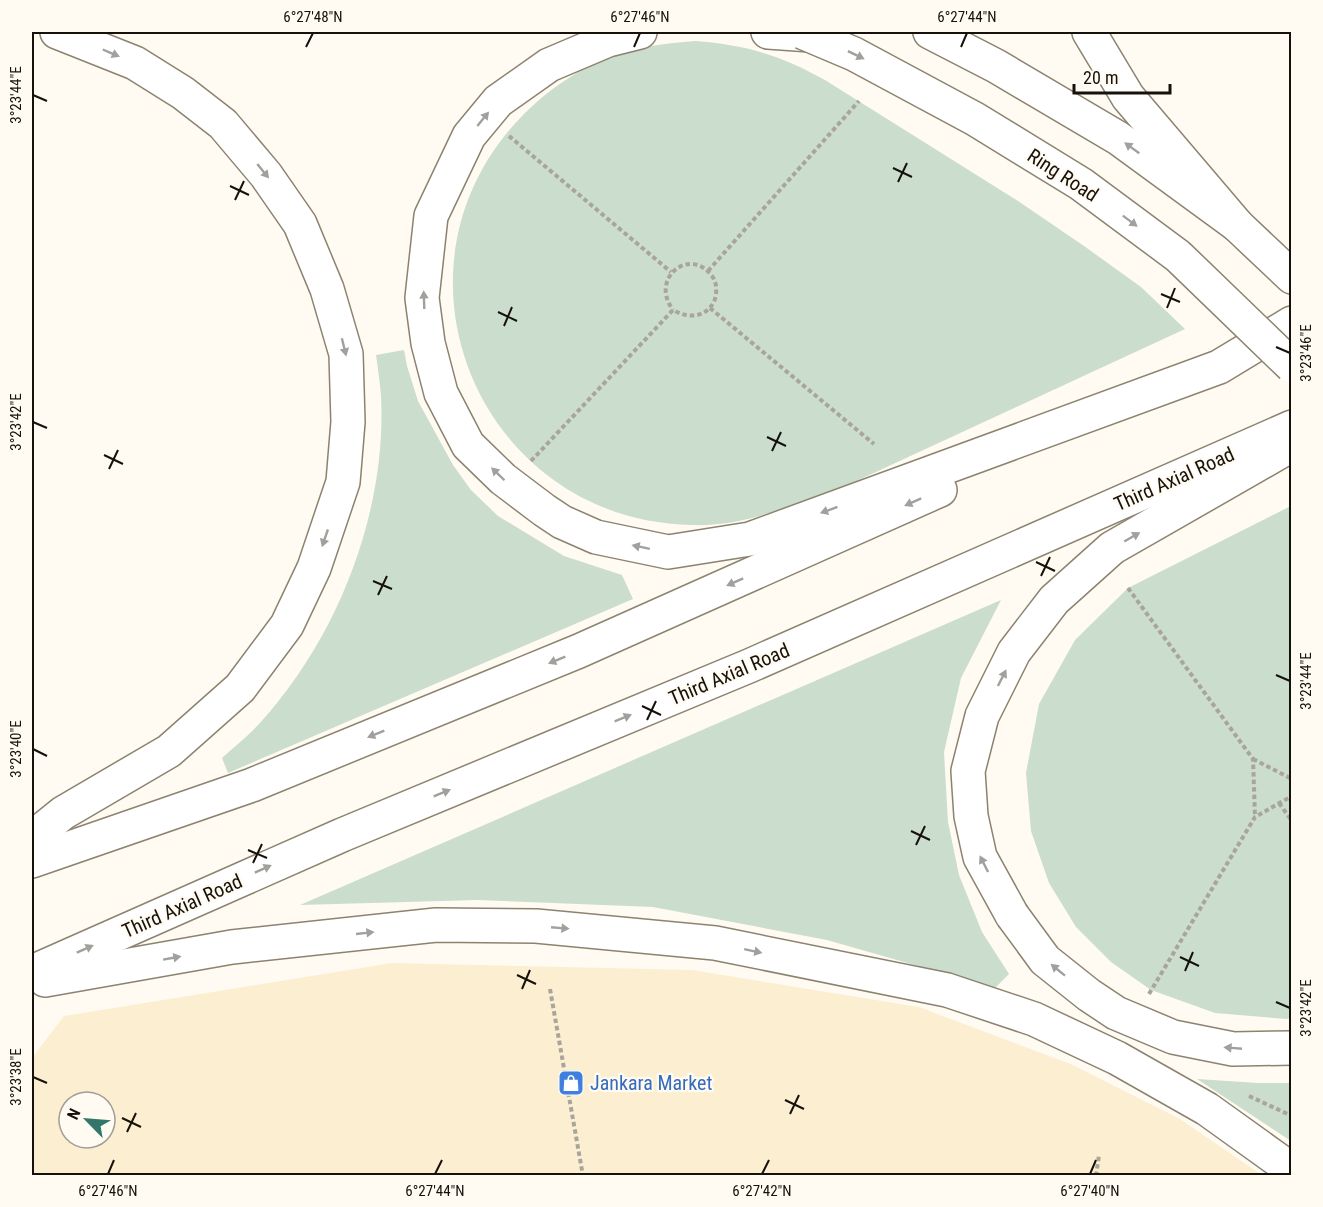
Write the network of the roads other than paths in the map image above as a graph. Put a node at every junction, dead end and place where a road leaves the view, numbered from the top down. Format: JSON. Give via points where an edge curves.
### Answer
{"nodes":[{"id":1,"x":57,"y":32,"type":"edge"},
{"id":2,"x":640,"y":32,"type":"edge"},
{"id":3,"x":768,"y":32,"type":"edge"},
{"id":4,"x":930,"y":32,"type":"edge"},
{"id":5,"x":1089,"y":32,"type":"edge"},
{"id":6,"x":807,"y":34,"type":"edge"},
{"id":7,"x":1237,"y":225,"type":"junction"},
{"id":8,"x":1292,"y":277,"type":"edge"},
{"id":9,"x":1292,"y":323,"type":"edge"},
{"id":10,"x":1292,"y":330,"type":"edge"},
{"id":11,"x":1292,"y":366,"type":"edge"},
{"id":12,"x":1219,"y":367,"type":"junction"},
{"id":13,"x":1292,"y":427,"type":"edge"},
{"id":14,"x":1292,"y":446,"type":"edge"},
{"id":15,"x":32,"y":837,"type":"edge"},
{"id":16,"x":32,"y":861,"type":"edge"},
{"id":17,"x":32,"y":972,"type":"edge"},
{"id":18,"x":32,"y":982,"type":"edge"},
{"id":19,"x":1292,"y":1048,"type":"edge"},
{"id":20,"x":1292,"y":1170,"type":"edge"}],
"edges":[{"from":1,"to":15,"type":"main road","one_way":true,"via":[[135,63],[183,93],[223,124],[266,175],[300,224],[327,289],[346,354],[348,422],[343,482],[314,568],[287,625],[240,688],[169,751],[63,813]]},
{"from":12,"to":2,"type":"main road","one_way":true,"via":[[750,539],[668,552],[596,537],[562,522],[503,479],[468,445],[441,393],[422,298],[431,216],[469,136],[498,101],[549,65],[608,40]]},
{"from":3,"to":6,"type":"main road","name":"Ring Road"},
{"from":7,"to":4,"type":"main road","one_way":true,"via":[[1118,138]]},
{"from":5,"to":7,"type":"main road","via":[[1128,97]]},
{"from":6,"to":11,"type":"main road","name":"Ring Road","one_way":true,"bridge":true,"via":[[854,54],[975,119],[1081,184],[1178,256]]},
{"from":7,"to":8,"type":"main road"},
{"from":9,"to":12,"type":"main road"},
{"from":10,"to":12,"type":"main road"},
{"from":12,"to":16,"type":"main road","one_way":true,"via":[[579,651],[252,785]]},
{"from":17,"to":13,"type":"main road","name":"Third Axial Road","one_way":true,"via":[[342,835],[749,666]]},
{"from":19,"to":14,"type":"main road","one_way":true,"bridge":true,"via":[[1233,1049],[1173,1037],[1116,1013],[1046,960],[1012,915],[980,857],[971,816],[968,771],[982,716],[1014,652],[1054,600],[1112,548]]},
{"from":18,"to":20,"type":"main road","one_way":true,"via":[[232,947],[436,925],[536,926],[715,943],[947,990],[1034,1019],[1118,1058],[1208,1109]]}]}
